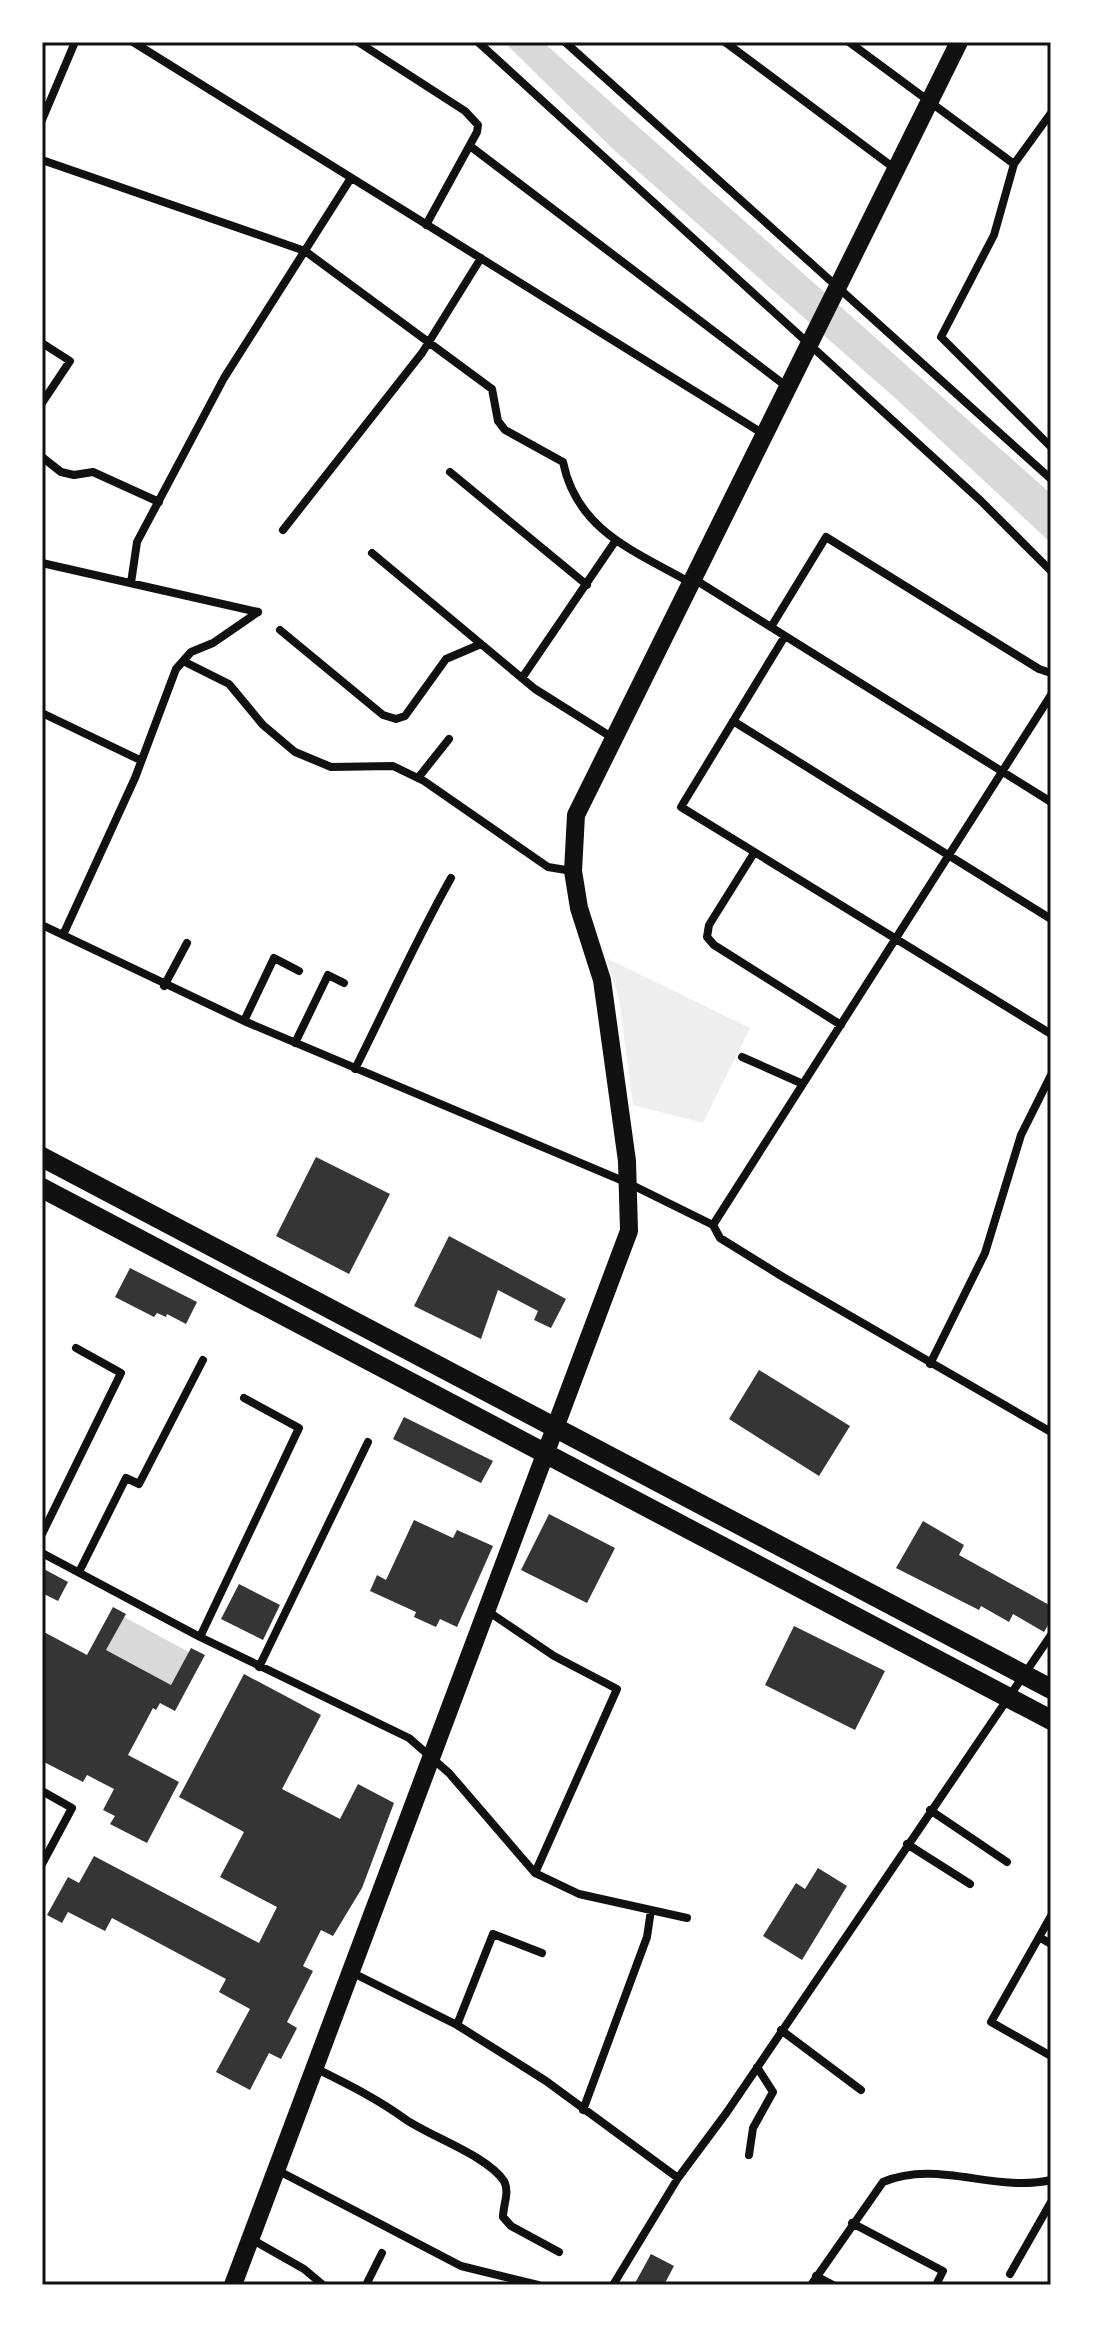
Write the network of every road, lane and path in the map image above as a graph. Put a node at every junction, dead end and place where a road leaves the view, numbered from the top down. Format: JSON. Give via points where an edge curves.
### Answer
{"nodes":[{"id":1,"x":75,"y":42,"type":"edge"},
{"id":2,"x":133,"y":42,"type":"edge"},
{"id":3,"x":358,"y":42,"type":"edge"},
{"id":4,"x":478,"y":42,"type":"edge"},
{"id":5,"x":565,"y":42,"type":"edge"},
{"id":6,"x":725,"y":42,"type":"edge"},
{"id":7,"x":849,"y":42,"type":"edge"},
{"id":8,"x":959,"y":42,"type":"edge"},
{"id":9,"x":929,"y":102,"type":"junction"},
{"id":10,"x":1051,"y":113,"type":"edge"},
{"id":11,"x":42,"y":120,"type":"edge"},
{"id":12,"x":470,"y":146,"type":"junction"},
{"id":13,"x":42,"y":160,"type":"edge"},
{"id":14,"x":1014,"y":164,"type":"junction"},
{"id":15,"x":896,"y":169,"type":"junction"},
{"id":16,"x":351,"y":178,"type":"junction"},
{"id":17,"x":426,"y":225,"type":"junction"},
{"id":18,"x":305,"y":251,"type":"junction"},
{"id":19,"x":481,"y":258,"type":"junction"},
{"id":20,"x":836,"y":288,"type":"junction"},
{"id":21,"x":810,"y":339,"type":"junction"},
{"id":22,"x":429,"y":341,"type":"junction"},
{"id":23,"x":42,"y":343,"type":"edge"},
{"id":24,"x":786,"y":386,"type":"junction"},
{"id":25,"x":42,"y":403,"type":"edge"},
{"id":26,"x":762,"y":433,"type":"junction"},
{"id":27,"x":1051,"y":447,"type":"edge"},
{"id":28,"x":42,"y":457,"type":"edge"},
{"id":29,"x":54,"y":466,"type":"junction"},
{"id":30,"x":42,"y":472,"type":"edge"},
{"id":31,"x":450,"y":472,"type":"dead end"},
{"id":32,"x":1051,"y":479,"type":"edge"},
{"id":33,"x":159,"y":502,"type":"junction"},
{"id":34,"x":283,"y":530,"type":"dead end"},
{"id":35,"x":616,"y":540,"type":"junction"},
{"id":36,"x":372,"y":553,"type":"dead end"},
{"id":37,"x":42,"y":563,"type":"edge"},
{"id":38,"x":1051,"y":571,"type":"edge"},
{"id":39,"x":692,"y":581,"type":"junction"},
{"id":40,"x":131,"y":583,"type":"junction"},
{"id":41,"x":587,"y":585,"type":"junction"},
{"id":42,"x":771,"y":627,"type":"junction"},
{"id":43,"x":280,"y":630,"type":"dead end"},
{"id":44,"x":785,"y":636,"type":"junction"},
{"id":45,"x":481,"y":644,"type":"junction"},
{"id":46,"x":183,"y":661,"type":"junction"},
{"id":47,"x":1051,"y":673,"type":"edge"},
{"id":48,"x":522,"y":678,"type":"junction"},
{"id":49,"x":1051,"y":695,"type":"edge"},
{"id":50,"x":42,"y":713,"type":"edge"},
{"id":51,"x":733,"y":721,"type":"junction"},
{"id":52,"x":449,"y":739,"type":"dead end"},
{"id":53,"x":613,"y":739,"type":"junction"},
{"id":54,"x":140,"y":760,"type":"junction"},
{"id":55,"x":1002,"y":772,"type":"junction"},
{"id":56,"x":418,"y":778,"type":"junction"},
{"id":57,"x":1051,"y":802,"type":"edge"},
{"id":58,"x":754,"y":853,"type":"junction"},
{"id":59,"x":949,"y":856,"type":"junction"},
{"id":60,"x":573,"y":871,"type":"junction"},
{"id":61,"x":451,"y":878,"type":"dead end"},
{"id":62,"x":1051,"y":919,"type":"edge"},
{"id":63,"x":42,"y":925,"type":"edge"},
{"id":64,"x":63,"y":935,"type":"junction"},
{"id":65,"x":894,"y":941,"type":"junction"},
{"id":66,"x":187,"y":943,"type":"dead end"},
{"id":67,"x":299,"y":971,"type":"dead end"},
{"id":68,"x":344,"y":983,"type":"dead end"},
{"id":69,"x":164,"y":986,"type":"junction"},
{"id":70,"x":244,"y":1021,"type":"junction"},
{"id":71,"x":841,"y":1025,"type":"junction"},
{"id":72,"x":1051,"y":1034,"type":"edge"},
{"id":73,"x":295,"y":1043,"type":"junction"},
{"id":74,"x":742,"y":1057,"type":"dead end"},
{"id":75,"x":355,"y":1069,"type":"junction"},
{"id":76,"x":1051,"y":1075,"type":"edge"},
{"id":77,"x":803,"y":1084,"type":"junction"},
{"id":78,"x":42,"y":1157,"type":"edge"},
{"id":79,"x":628,"y":1183,"type":"junction"},
{"id":80,"x":42,"y":1188,"type":"edge"},
{"id":81,"x":713,"y":1225,"type":"junction"},
{"id":82,"x":76,"y":1348,"type":"dead end"},
{"id":83,"x":203,"y":1360,"type":"dead end"},
{"id":84,"x":930,"y":1364,"type":"junction"},
{"id":85,"x":244,"y":1398,"type":"dead end"},
{"id":86,"x":554,"y":1424,"type":"junction"},
{"id":87,"x":1051,"y":1432,"type":"edge"},
{"id":88,"x":368,"y":1442,"type":"dead end"},
{"id":89,"x":544,"y":1454,"type":"junction"},
{"id":90,"x":42,"y":1534,"type":"edge"},
{"id":91,"x":42,"y":1553,"type":"edge"},
{"id":92,"x":79,"y":1572,"type":"junction"},
{"id":93,"x":485,"y":1610,"type":"junction"},
{"id":94,"x":1051,"y":1635,"type":"edge"},
{"id":95,"x":200,"y":1637,"type":"junction"},
{"id":96,"x":259,"y":1667,"type":"junction"},
{"id":97,"x":1022,"y":1674,"type":"junction"},
{"id":98,"x":1051,"y":1689,"type":"edge"},
{"id":99,"x":1006,"y":1697,"type":"junction"},
{"id":100,"x":1051,"y":1720,"type":"edge"},
{"id":101,"x":431,"y":1756,"type":"junction"},
{"id":102,"x":42,"y":1791,"type":"edge"},
{"id":103,"x":930,"y":1810,"type":"junction"},
{"id":104,"x":907,"y":1844,"type":"junction"},
{"id":105,"x":1007,"y":1862,"type":"dead end"},
{"id":106,"x":42,"y":1864,"type":"edge"},
{"id":107,"x":535,"y":1873,"type":"junction"},
{"id":108,"x":970,"y":1884,"type":"dead end"},
{"id":109,"x":651,"y":1910,"type":"junction"},
{"id":110,"x":1051,"y":1916,"type":"edge"},
{"id":111,"x":687,"y":1918,"type":"dead end"},
{"id":112,"x":1039,"y":1937,"type":"junction"},
{"id":113,"x":1051,"y":1944,"type":"edge"},
{"id":114,"x":542,"y":1953,"type":"dead end"},
{"id":115,"x":350,"y":1972,"type":"junction"},
{"id":116,"x":457,"y":2025,"type":"junction"},
{"id":117,"x":781,"y":2030,"type":"junction"},
{"id":118,"x":1051,"y":2056,"type":"edge"},
{"id":119,"x":757,"y":2067,"type":"junction"},
{"id":120,"x":315,"y":2068,"type":"junction"},
{"id":121,"x":861,"y":2090,"type":"dead end"},
{"id":122,"x":583,"y":2110,"type":"junction"},
{"id":123,"x":749,"y":2155,"type":"dead end"},
{"id":124,"x":277,"y":2169,"type":"junction"},
{"id":125,"x":678,"y":2178,"type":"junction"},
{"id":126,"x":1051,"y":2180,"type":"edge"},
{"id":127,"x":1051,"y":2202,"type":"edge"},
{"id":128,"x":852,"y":2223,"type":"junction"},
{"id":129,"x":251,"y":2239,"type":"junction"},
{"id":130,"x":559,"y":2252,"type":"dead end"},
{"id":131,"x":382,"y":2253,"type":"dead end"},
{"id":132,"x":1010,"y":2274,"type":"dead end"},
{"id":133,"x":816,"y":2276,"type":"junction"},
{"id":134,"x":233,"y":2285,"type":"edge"},
{"id":135,"x":323,"y":2285,"type":"edge"},
{"id":136,"x":366,"y":2285,"type":"edge"},
{"id":137,"x":538,"y":2285,"type":"edge"},
{"id":138,"x":613,"y":2285,"type":"edge"},
{"id":139,"x":811,"y":2285,"type":"edge"},
{"id":140,"x":833,"y":2285,"type":"edge"},
{"id":141,"x":936,"y":2285,"type":"edge"}],
"edges":[{"from":1,"to":11,"type":"street"},
{"from":2,"to":16,"type":"street"},
{"from":3,"to":12,"type":"street","via":[[473,118],[477,132]]},
{"from":4,"to":21,"type":"street"},
{"from":5,"to":20,"type":"street"},
{"from":6,"to":15,"type":"street"},
{"from":7,"to":9,"type":"street"},
{"from":8,"to":9,"type":"main road"},
{"from":9,"to":14,"type":"street"},
{"from":9,"to":15,"type":"main road"},
{"from":10,"to":14,"type":"street"},
{"from":12,"to":17,"type":"street"},
{"from":12,"to":24,"type":"street"},
{"from":13,"to":18,"type":"street"},
{"from":14,"to":27,"type":"street","via":[[994,235],[941,337]]},
{"from":15,"to":20,"type":"main road"},
{"from":16,"to":17,"type":"street"},
{"from":16,"to":18,"type":"street"},
{"from":17,"to":19,"type":"street"},
{"from":18,"to":22,"type":"street"},
{"from":18,"to":33,"type":"street","via":[[224,378]]},
{"from":19,"to":22,"type":"street"},
{"from":19,"to":26,"type":"street"},
{"from":20,"to":21,"type":"main road"},
{"from":20,"to":32,"type":"street"},
{"from":21,"to":24,"type":"main road"},
{"from":21,"to":38,"type":"street"},
{"from":22,"to":34,"type":"street"},
{"from":22,"to":35,"type":"street","via":[[492,389],[505,430],[563,462],[581,511]]},
{"from":23,"to":25,"type":"street","via":[[70,361]]},
{"from":24,"to":26,"type":"main road"},
{"from":26,"to":39,"type":"main road"},
{"from":28,"to":29,"type":"street"},
{"from":29,"to":30,"type":"street"},
{"from":29,"to":33,"type":"street","via":[[74,475],[93,472]]},
{"from":31,"to":41,"type":"street"},
{"from":33,"to":40,"type":"street","via":[[137,542]]},
{"from":35,"to":39,"type":"street"},
{"from":35,"to":41,"type":"street"},
{"from":36,"to":45,"type":"street"},
{"from":37,"to":40,"type":"street"},
{"from":39,"to":42,"type":"street"},
{"from":39,"to":53,"type":"main road"},
{"from":40,"to":46,"type":"street","via":[[258,612]]},
{"from":41,"to":48,"type":"street"},
{"from":42,"to":44,"type":"street"},
{"from":42,"to":47,"type":"street","via":[[826,537]]},
{"from":43,"to":45,"type":"street","via":[[383,715],[396,719],[405,716],[446,659]]},
{"from":44,"to":51,"type":"street"},
{"from":44,"to":55,"type":"street"},
{"from":45,"to":48,"type":"street"},
{"from":46,"to":54,"type":"street"},
{"from":46,"to":56,"type":"street","via":[[229,684],[263,725],[313,761],[331,767],[393,766]]},
{"from":48,"to":53,"type":"street"},
{"from":49,"to":55,"type":"street"},
{"from":50,"to":54,"type":"street"},
{"from":51,"to":58,"type":"street","via":[[681,807]]},
{"from":51,"to":59,"type":"street"},
{"from":52,"to":56,"type":"street"},
{"from":53,"to":60,"type":"main road","via":[[576,815]]},
{"from":54,"to":64,"type":"street"},
{"from":55,"to":57,"type":"street"},
{"from":55,"to":59,"type":"street"},
{"from":56,"to":60,"type":"street","via":[[548,867]]},
{"from":58,"to":65,"type":"street"},
{"from":58,"to":71,"type":"street","via":[[709,925],[707,937]]},
{"from":59,"to":62,"type":"street"},
{"from":59,"to":65,"type":"street"},
{"from":60,"to":79,"type":"main road","via":[[602,980]]},
{"from":61,"to":75,"type":"street"},
{"from":63,"to":64,"type":"street"},
{"from":64,"to":69,"type":"street"},
{"from":65,"to":71,"type":"street"},
{"from":65,"to":72,"type":"street"},
{"from":66,"to":69,"type":"street"},
{"from":67,"to":70,"type":"street","via":[[274,958]]},
{"from":68,"to":73,"type":"street","via":[[328,975]]},
{"from":69,"to":70,"type":"street"},
{"from":70,"to":73,"type":"street"},
{"from":71,"to":77,"type":"street"},
{"from":73,"to":75,"type":"street"},
{"from":74,"to":77,"type":"street"},
{"from":75,"to":79,"type":"street"},
{"from":76,"to":84,"type":"street","via":[[1021,1135],[985,1253]]},
{"from":77,"to":81,"type":"street"},
{"from":78,"to":86,"type":"highway"},
{"from":79,"to":81,"type":"street"},
{"from":79,"to":86,"type":"main road","via":[[629,1231]]},
{"from":80,"to":89,"type":"highway"},
{"from":81,"to":84,"type":"street","via":[[720,1238]]},
{"from":82,"to":90,"type":"street","via":[[121,1373]]},
{"from":83,"to":92,"type":"street","via":[[139,1484],[126,1478]]},
{"from":84,"to":87,"type":"street"},
{"from":85,"to":95,"type":"street","via":[[299,1428]]},
{"from":86,"to":89,"type":"main road"},
{"from":86,"to":97,"type":"highway"},
{"from":88,"to":96,"type":"street"},
{"from":89,"to":93,"type":"main road"},
{"from":89,"to":99,"type":"highway"},
{"from":91,"to":92,"type":"street"},
{"from":92,"to":95,"type":"street"},
{"from":93,"to":101,"type":"main road"},
{"from":93,"to":107,"type":"street","via":[[554,1656],[617,1689]]},
{"from":94,"to":97,"type":"street"},
{"from":95,"to":96,"type":"street"},
{"from":96,"to":101,"type":"street","via":[[377,1720]]},
{"from":97,"to":98,"type":"highway"},
{"from":97,"to":99,"type":"street"},
{"from":99,"to":100,"type":"highway"},
{"from":99,"to":103,"type":"street"},
{"from":101,"to":107,"type":"street"},
{"from":101,"to":115,"type":"main road"},
{"from":102,"to":106,"type":"street","via":[[72,1808]]},
{"from":103,"to":104,"type":"street"},
{"from":103,"to":105,"type":"street"},
{"from":104,"to":108,"type":"street"},
{"from":104,"to":117,"type":"street"},
{"from":107,"to":109,"type":"street","via":[[579,1894]]},
{"from":109,"to":111,"type":"street"},
{"from":109,"to":122,"type":"street","via":[[647,1937]]},
{"from":110,"to":112,"type":"street"},
{"from":112,"to":113,"type":"street"},
{"from":112,"to":118,"type":"street","via":[[991,2022]]},
{"from":114,"to":116,"type":"street","via":[[493,1934]]},
{"from":115,"to":116,"type":"street"},
{"from":115,"to":120,"type":"main road"},
{"from":116,"to":122,"type":"street"},
{"from":117,"to":119,"type":"street"},
{"from":117,"to":121,"type":"street"},
{"from":119,"to":123,"type":"street","via":[[773,2092],[753,2128]]},
{"from":119,"to":125,"type":"street"},
{"from":120,"to":124,"type":"main road"},
{"from":120,"to":130,"type":"street","via":[[392,2107],[496,2174],[507,2193],[503,2217]]},
{"from":122,"to":125,"type":"street"},
{"from":124,"to":129,"type":"main road"},
{"from":124,"to":137,"type":"street","via":[[461,2266]]},
{"from":125,"to":138,"type":"street"},
{"from":126,"to":128,"type":"street","via":[[1034,2184],[925,2171],[901,2174],[883,2182]]},
{"from":127,"to":132,"type":"street"},
{"from":128,"to":133,"type":"street"},
{"from":128,"to":141,"type":"street","via":[[943,2271]]},
{"from":129,"to":134,"type":"main road"},
{"from":129,"to":135,"type":"street"},
{"from":131,"to":136,"type":"street"},
{"from":133,"to":139,"type":"street"},
{"from":133,"to":140,"type":"street"}]}
